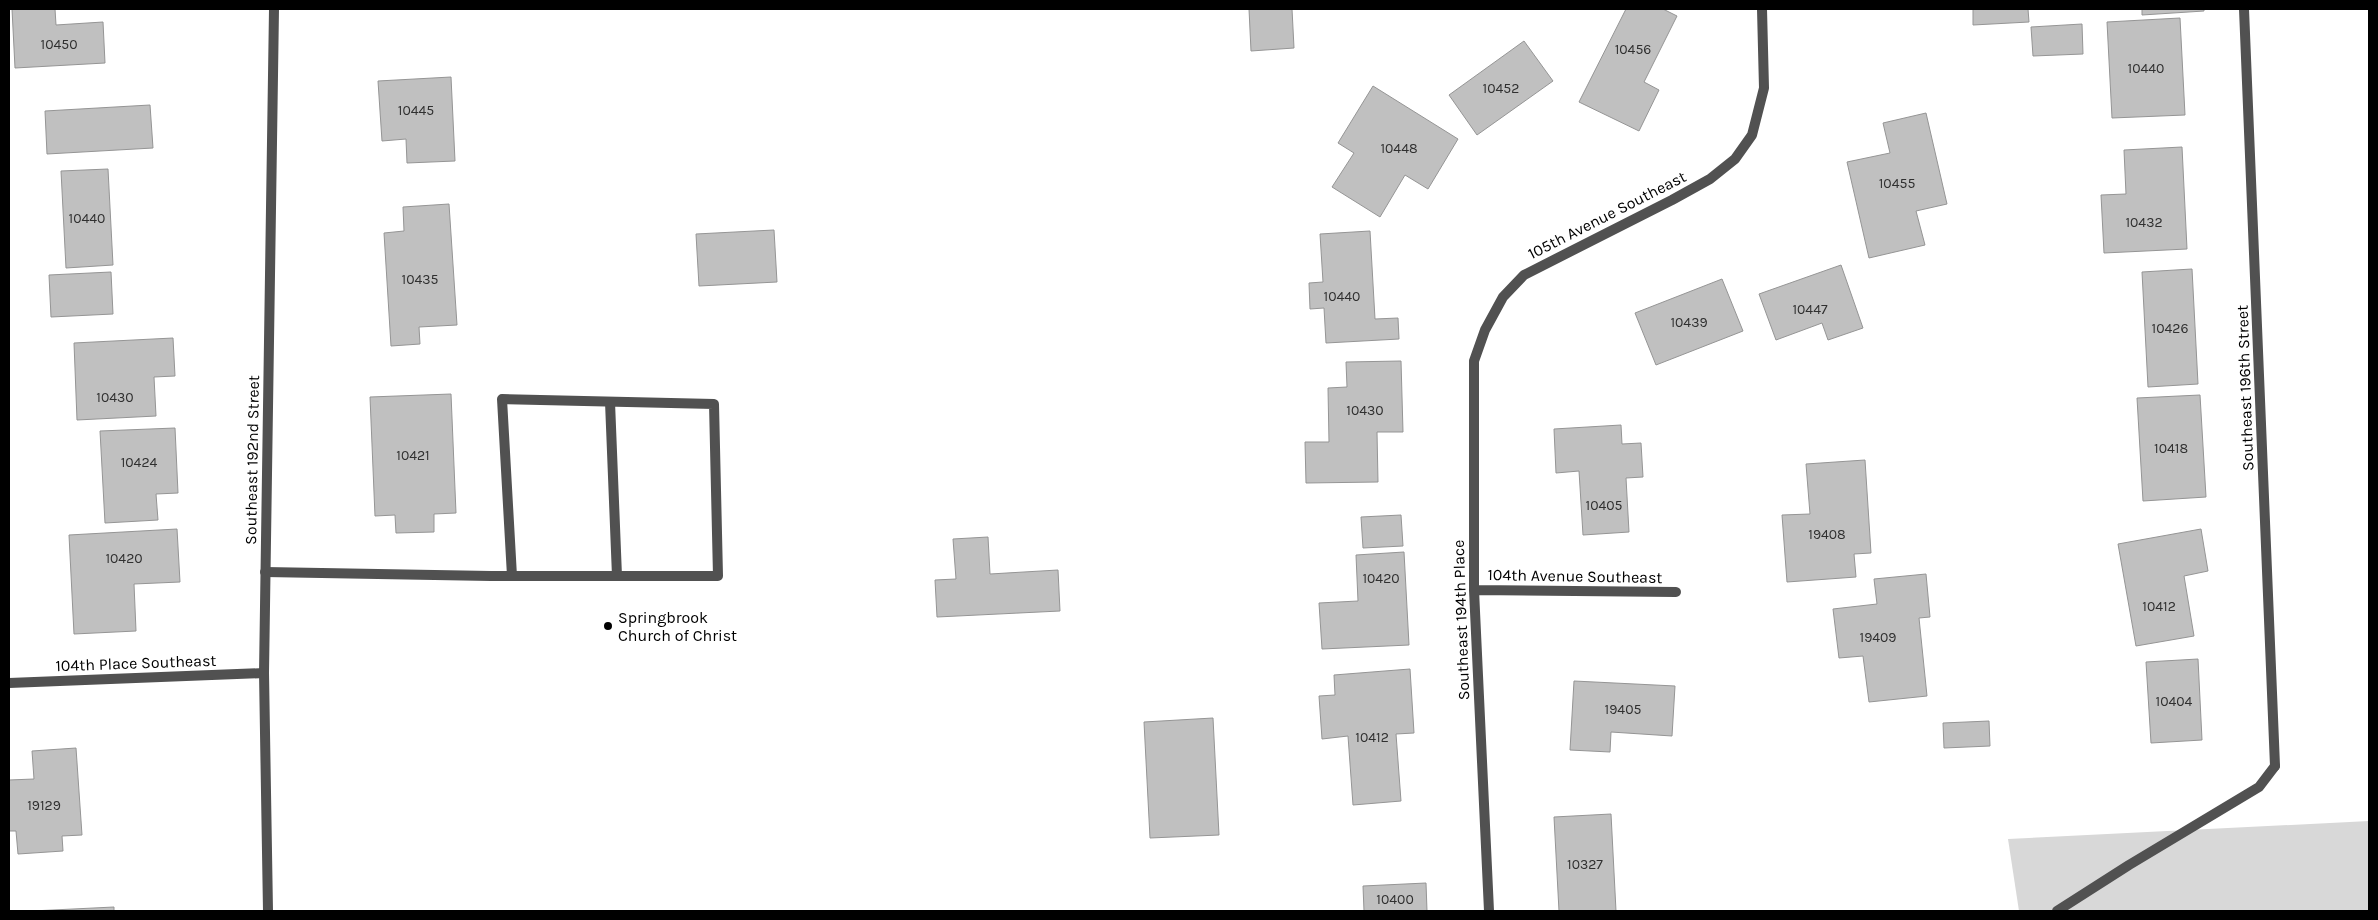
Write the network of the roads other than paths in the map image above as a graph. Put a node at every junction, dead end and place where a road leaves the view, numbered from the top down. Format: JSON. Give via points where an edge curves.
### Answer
{"nodes":[{"id":1,"x":274,"y":9,"type":"edge"},
{"id":2,"x":1762,"y":9,"type":"edge"},
{"id":3,"x":2244,"y":9,"type":"edge"},
{"id":4,"x":1485,"y":330,"type":"joint"},
{"id":5,"x":610,"y":402,"type":"junction"},
{"id":6,"x":265,"y":572,"type":"junction"},
{"id":7,"x":512,"y":576,"type":"junction"},
{"id":8,"x":617,"y":576,"type":"junction"},
{"id":9,"x":1474,"y":590,"type":"junction"},
{"id":10,"x":1676,"y":592,"type":"dead end"},
{"id":11,"x":264,"y":673,"type":"junction"},
{"id":12,"x":9,"y":683,"type":"edge"},
{"id":13,"x":268,"y":911,"type":"edge"},
{"id":14,"x":1489,"y":911,"type":"edge"},
{"id":15,"x":2057,"y":911,"type":"edge"}],
"edges":[{"from":1,"to":6,"type":"street","name":"Southeast 192nd Street"},
{"from":2,"to":4,"type":"street","name":"105th Avenue Southeast","via":[[1764,88],[1752,135],[1735,159],[1710,179],[1524,275],[1503,297]]},
{"from":3,"to":15,"type":"street","name":"Southeast 196th Street","via":[[2275,766],[2259,787]]},
{"from":4,"to":9,"type":"street","name":"Southeast 194th Place","via":[[1474,361]]},
{"from":5,"to":7,"type":"street","via":[[502,399]]},
{"from":5,"to":8,"type":"street"},
{"from":5,"to":8,"type":"street","via":[[714,404],[718,576]]},
{"from":6,"to":7,"type":"street"},
{"from":6,"to":11,"type":"street","name":"Southeast 192nd Street"},
{"from":7,"to":8,"type":"street"},
{"from":9,"to":10,"type":"street","name":"104th Avenue Southeast"},
{"from":9,"to":14,"type":"street","name":"Southeast 194th Place"},
{"from":11,"to":12,"type":"street","name":"104th Place Southeast"},
{"from":11,"to":13,"type":"street","name":"Southeast 192nd Street"}]}
